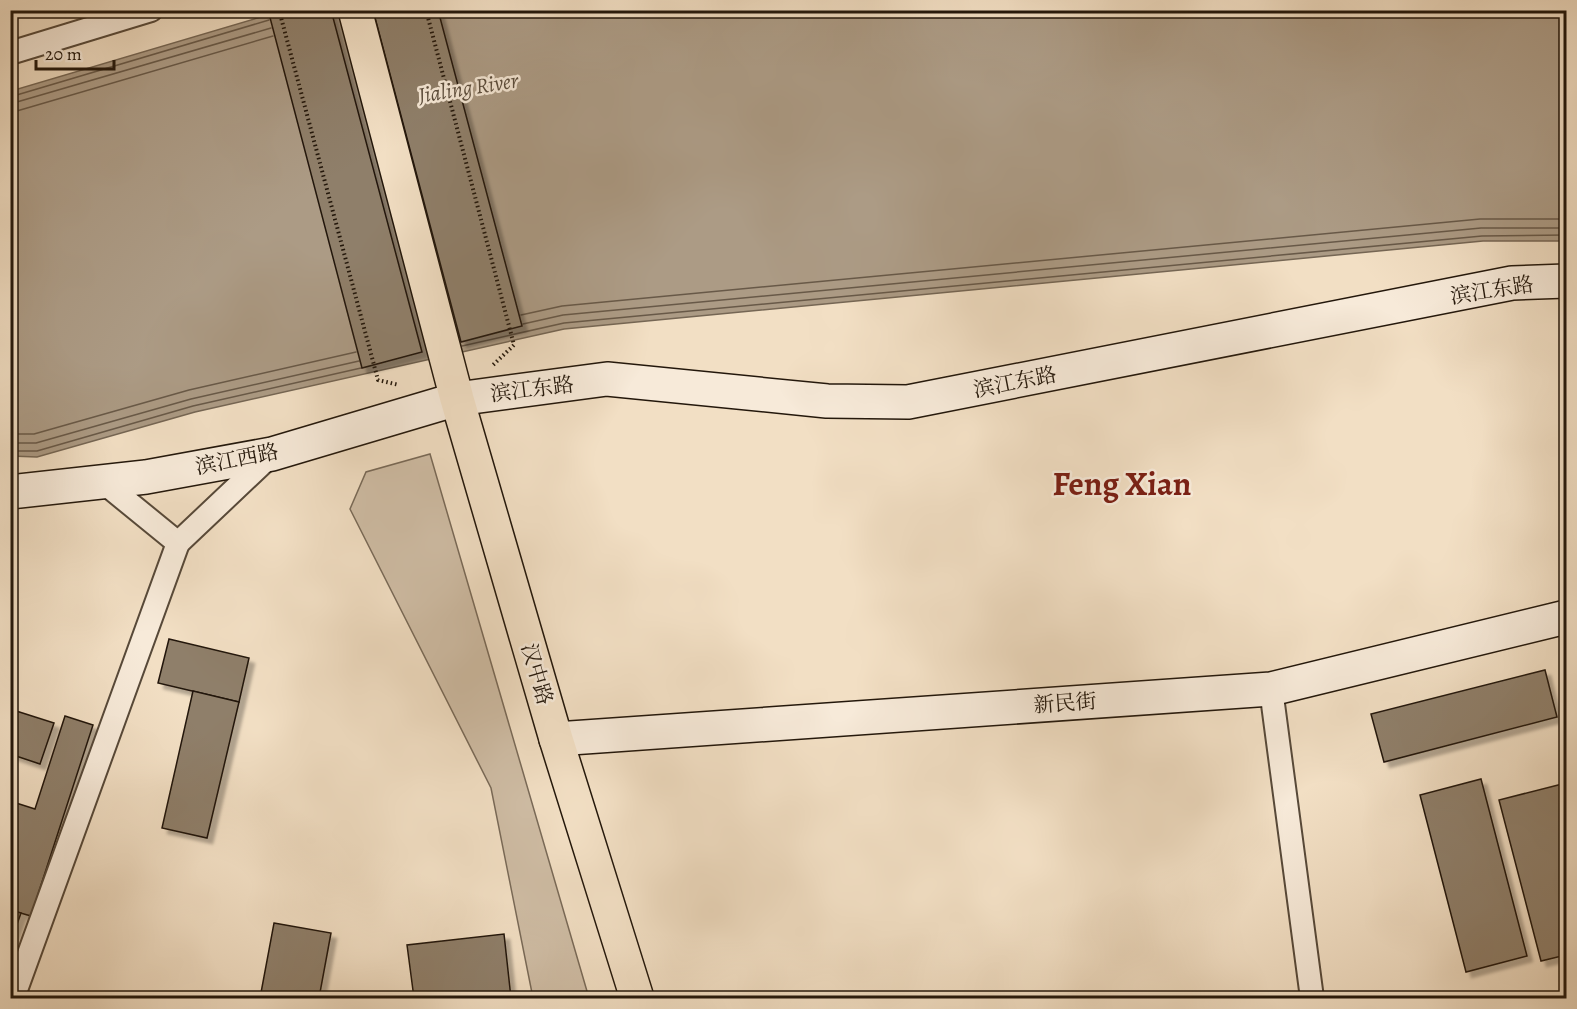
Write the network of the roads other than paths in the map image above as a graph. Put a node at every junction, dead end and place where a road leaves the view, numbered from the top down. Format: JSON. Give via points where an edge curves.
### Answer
{"nodes":[{"id":1,"x":151,"y":10,"type":"edge"},
{"id":2,"x":355,"y":10,"type":"edge"},
{"id":3,"x":10,"y":53,"type":"edge"},
{"id":4,"x":1566,"y":281,"type":"edge"},
{"id":5,"x":457,"y":399,"type":"junction"},
{"id":6,"x":272,"y":454,"type":"junction"},
{"id":7,"x":102,"y":481,"type":"junction"},
{"id":8,"x":10,"y":492,"type":"edge"},
{"id":9,"x":178,"y":543,"type":"junction"},
{"id":10,"x":1566,"y":617,"type":"edge"},
{"id":11,"x":1271,"y":689,"type":"junction"},
{"id":12,"x":556,"y":739,"type":"junction"},
{"id":13,"x":13,"y":999,"type":"edge"},
{"id":14,"x":637,"y":999,"type":"edge"},
{"id":15,"x":1312,"y":999,"type":"edge"}],
"edges":[{"from":1,"to":3,"type":"street"},
{"from":2,"to":5,"type":"main road","name":"汉中路"},
{"from":4,"to":5,"type":"street","name":"滨江东路","via":[[1512,283],[909,402],[827,401],[607,379]]},
{"from":5,"to":6,"type":"street","name":"滨江西路"},
{"from":5,"to":12,"type":"main road","name":"汉中路"},
{"from":6,"to":7,"type":"street","name":"滨江西路"},
{"from":6,"to":9,"type":"street"},
{"from":7,"to":8,"type":"street","name":"滨江西路"},
{"from":7,"to":9,"type":"street"},
{"from":9,"to":13,"type":"street"},
{"from":10,"to":11,"type":"street","name":"新民街"},
{"from":11,"to":12,"type":"street","name":"新民街"},
{"from":11,"to":15,"type":"street"},
{"from":12,"to":14,"type":"main road","name":"汉中路"}]}
